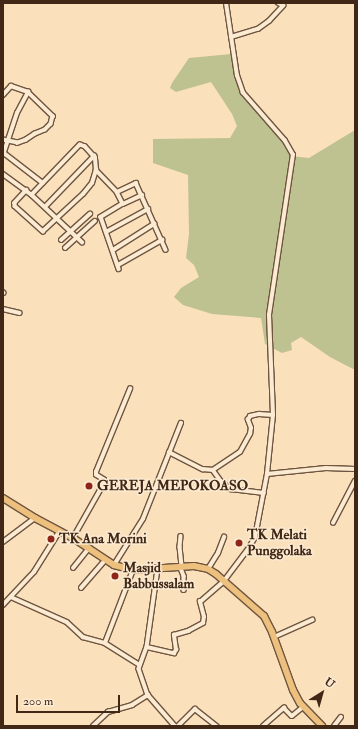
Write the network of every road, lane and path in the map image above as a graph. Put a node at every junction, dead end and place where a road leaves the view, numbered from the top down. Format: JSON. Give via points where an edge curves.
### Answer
{"nodes":[{"id":1,"x":226,"y":3,"type":"edge"},
{"id":2,"x":278,"y":3,"type":"edge"},
{"id":3,"x":284,"y":5,"type":"edge"},
{"id":4,"x":230,"y":37,"type":"junction"},
{"id":5,"x":28,"y":92,"type":"junction"},
{"id":6,"x":3,"y":95,"type":"edge"},
{"id":7,"x":3,"y":140,"type":"edge"},
{"id":8,"x":8,"y":141,"type":"junction"},
{"id":9,"x":3,"y":154,"type":"edge"},
{"id":10,"x":94,"y":156,"type":"junction"},
{"id":11,"x":96,"y":170,"type":"junction"},
{"id":12,"x":3,"y":174,"type":"edge"},
{"id":13,"x":43,"y":183,"type":"junction"},
{"id":14,"x":27,"y":190,"type":"junction"},
{"id":15,"x":117,"y":192,"type":"junction"},
{"id":16,"x":32,"y":195,"type":"junction"},
{"id":17,"x":142,"y":195,"type":"junction"},
{"id":18,"x":123,"y":204,"type":"junction"},
{"id":19,"x":44,"y":207,"type":"junction"},
{"id":20,"x":148,"y":209,"type":"junction"},
{"id":21,"x":90,"y":214,"type":"dead end"},
{"id":22,"x":56,"y":219,"type":"junction"},
{"id":23,"x":95,"y":221,"type":"dead end"},
{"id":24,"x":154,"y":224,"type":"junction"},
{"id":25,"x":70,"y":231,"type":"junction"},
{"id":26,"x":106,"y":232,"type":"junction"},
{"id":27,"x":76,"y":238,"type":"junction"},
{"id":28,"x":61,"y":240,"type":"dead end"},
{"id":29,"x":162,"y":240,"type":"junction"},
{"id":30,"x":82,"y":242,"type":"dead end"},
{"id":31,"x":65,"y":248,"type":"dead end"},
{"id":32,"x":113,"y":250,"type":"junction"},
{"id":33,"x":166,"y":250,"type":"dead end"},
{"id":34,"x":3,"y":309,"type":"edge"},
{"id":35,"x":20,"y":313,"type":"dead end"},
{"id":36,"x":130,"y":389,"type":"dead end"},
{"id":37,"x":273,"y":415,"type":"junction"},
{"id":38,"x":181,"y":424,"type":"dead end"},
{"id":39,"x":169,"y":452,"type":"junction"},
{"id":40,"x":355,"y":469,"type":"edge"},
{"id":41,"x":213,"y":470,"type":"junction"},
{"id":42,"x":267,"y":474,"type":"junction"},
{"id":43,"x":355,"y":481,"type":"edge"},
{"id":44,"x":264,"y":493,"type":"junction"},
{"id":45,"x":3,"y":498,"type":"edge"},
{"id":46,"x":35,"y":518,"type":"junction"},
{"id":47,"x":333,"y":523,"type":"dead end"},
{"id":48,"x":59,"y":532,"type":"junction"},
{"id":49,"x":181,"y":536,"type":"dead end"},
{"id":50,"x":224,"y":537,"type":"dead end"},
{"id":51,"x":73,"y":538,"type":"junction"},
{"id":52,"x":3,"y":542,"type":"edge"},
{"id":53,"x":89,"y":548,"type":"junction"},
{"id":54,"x":105,"y":560,"type":"junction"},
{"id":55,"x":114,"y":565,"type":"junction"},
{"id":56,"x":181,"y":566,"type":"junction"},
{"id":57,"x":73,"y":568,"type":"dead end"},
{"id":58,"x":158,"y":569,"type":"junction"},
{"id":59,"x":208,"y":569,"type":"junction"},
{"id":60,"x":134,"y":570,"type":"junction"},
{"id":61,"x":224,"y":581,"type":"junction"},
{"id":62,"x":81,"y":588,"type":"dead end"},
{"id":63,"x":184,"y":590,"type":"dead end"},
{"id":64,"x":11,"y":597,"type":"junction"},
{"id":65,"x":3,"y":605,"type":"edge"},
{"id":66,"x":312,"y":620,"type":"dead end"},
{"id":67,"x":274,"y":637,"type":"junction"},
{"id":68,"x":105,"y":643,"type":"junction"},
{"id":69,"x":147,"y":647,"type":"junction"},
{"id":70,"x":140,"y":665,"type":"junction"},
{"id":71,"x":148,"y":695,"type":"junction"},
{"id":72,"x":303,"y":707,"type":"junction"},
{"id":73,"x":341,"y":717,"type":"dead end"},
{"id":74,"x":171,"y":722,"type":"junction"},
{"id":75,"x":94,"y":726,"type":"edge"},
{"id":76,"x":168,"y":726,"type":"edge"},
{"id":77,"x":177,"y":726,"type":"edge"},
{"id":78,"x":217,"y":726,"type":"edge"},
{"id":79,"x":263,"y":726,"type":"edge"},
{"id":80,"x":322,"y":726,"type":"edge"},
{"id":81,"x":334,"y":726,"type":"edge"}],
"edges":[{"from":1,"to":4,"type":"street"},
{"from":2,"to":3,"type":"street"},
{"from":3,"to":4,"type":"street","via":[[270,21],[258,29]]},
{"from":4,"to":37,"type":"street","via":[[237,76],[243,93],[285,141],[293,155],[269,315]]},
{"from":5,"to":6,"type":"street","via":[[11,86]]},
{"from":5,"to":8,"type":"street"},
{"from":5,"to":8,"type":"street","via":[[53,116],[51,124],[26,140],[18,143]]},
{"from":7,"to":8,"type":"street"},
{"from":8,"to":9,"type":"street"},
{"from":9,"to":13,"type":"street"},
{"from":10,"to":11,"type":"street"},
{"from":10,"to":13,"type":"street","via":[[86,147],[80,146]]},
{"from":10,"to":19,"type":"street"},
{"from":11,"to":15,"type":"street"},
{"from":11,"to":22,"type":"street","via":[[92,183]]},
{"from":12,"to":14,"type":"street"},
{"from":13,"to":16,"type":"street"},
{"from":14,"to":16,"type":"street"},
{"from":14,"to":22,"type":"street","via":[[15,206],[43,231]]},
{"from":15,"to":17,"type":"street","via":[[136,183]]},
{"from":15,"to":18,"type":"street"},
{"from":16,"to":19,"type":"street"},
{"from":17,"to":18,"type":"street"},
{"from":17,"to":20,"type":"street"},
{"from":18,"to":26,"type":"street","via":[[101,216]]},
{"from":19,"to":22,"type":"street"},
{"from":20,"to":24,"type":"street"},
{"from":20,"to":26,"type":"street"},
{"from":21,"to":25,"type":"street"},
{"from":22,"to":25,"type":"street"},
{"from":23,"to":27,"type":"street"},
{"from":24,"to":29,"type":"street"},
{"from":24,"to":32,"type":"street"},
{"from":25,"to":27,"type":"street"},
{"from":25,"to":28,"type":"street"},
{"from":26,"to":32,"type":"street"},
{"from":27,"to":30,"type":"street"},
{"from":27,"to":31,"type":"street"},
{"from":29,"to":32,"type":"street","via":[[119,267]]},
{"from":29,"to":33,"type":"street"},
{"from":34,"to":35,"type":"street"},
{"from":36,"to":51,"type":"street","via":[[96,472],[96,475],[104,480],[103,485]]},
{"from":37,"to":41,"type":"street","via":[[250,416],[250,434],[240,452]]},
{"from":37,"to":42,"type":"street"},
{"from":38,"to":39,"type":"street"},
{"from":39,"to":41,"type":"street","via":[[203,469]]},
{"from":39,"to":55,"type":"street","via":[[144,519]]},
{"from":40,"to":42,"type":"street","via":[[326,468]]},
{"from":41,"to":44,"type":"street","via":[[231,489]]},
{"from":42,"to":44,"type":"street"},
{"from":43,"to":47,"type":"street"},
{"from":44,"to":61,"type":"street","via":[[252,543]]},
{"from":45,"to":46,"type":"highway"},
{"from":46,"to":48,"type":"highway"},
{"from":46,"to":52,"type":"street"},
{"from":48,"to":51,"type":"highway"},
{"from":48,"to":64,"type":"street","via":[[34,572]]},
{"from":49,"to":56,"type":"street"},
{"from":50,"to":59,"type":"street"},
{"from":51,"to":53,"type":"highway"},
{"from":53,"to":54,"type":"highway"},
{"from":53,"to":57,"type":"street"},
{"from":54,"to":55,"type":"highway"},
{"from":54,"to":62,"type":"street"},
{"from":55,"to":60,"type":"highway"},
{"from":56,"to":58,"type":"highway"},
{"from":56,"to":59,"type":"highway"},
{"from":56,"to":63,"type":"street"},
{"from":58,"to":60,"type":"highway"},
{"from":58,"to":69,"type":"street"},
{"from":59,"to":61,"type":"highway"},
{"from":60,"to":68,"type":"street"},
{"from":61,"to":67,"type":"highway","via":[[264,616]]},
{"from":61,"to":69,"type":"street","via":[[200,602],[203,623],[174,635],[174,654]]},
{"from":64,"to":65,"type":"street"},
{"from":64,"to":68,"type":"street","via":[[67,622],[83,637]]},
{"from":66,"to":67,"type":"street"},
{"from":67,"to":72,"type":"highway","via":[[293,690]]},
{"from":68,"to":70,"type":"street"},
{"from":69,"to":70,"type":"street"},
{"from":70,"to":71,"type":"street","via":[[141,677]]},
{"from":71,"to":74,"type":"street"},
{"from":71,"to":75,"type":"street","via":[[132,705],[108,712]]},
{"from":72,"to":79,"type":"street","via":[[292,716],[284,708]]},
{"from":72,"to":80,"type":"highway"},
{"from":73,"to":81,"type":"street"},
{"from":74,"to":76,"type":"street"},
{"from":74,"to":77,"type":"street"},
{"from":77,"to":78,"type":"street","via":[[195,709]]}]}
